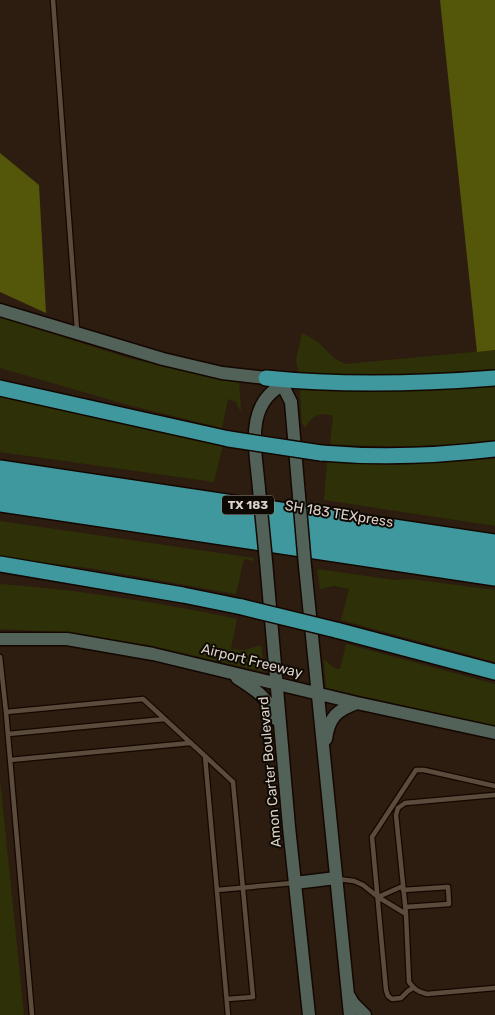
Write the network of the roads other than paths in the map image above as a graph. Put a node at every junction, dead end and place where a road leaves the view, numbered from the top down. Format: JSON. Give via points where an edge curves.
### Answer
{"nodes":[{"id":1,"x":53,"y":0,"type":"edge"},
{"id":2,"x":0,"y":310,"type":"edge"},
{"id":3,"x":77,"y":334,"type":"junction"},
{"id":4,"x":0,"y":378,"type":"edge"},
{"id":5,"x":266,"y":378,"type":"joint"},
{"id":6,"x":495,"y":378,"type":"edge"},
{"id":7,"x":287,"y":383,"type":"junction"},
{"id":8,"x":0,"y":388,"type":"edge"},
{"id":9,"x":60,"y":401,"type":"junction"},
{"id":10,"x":495,"y":449,"type":"edge"},
{"id":11,"x":0,"y":468,"type":"edge"},
{"id":12,"x":0,"y":480,"type":"edge"},
{"id":13,"x":0,"y":492,"type":"edge"},
{"id":14,"x":0,"y":504,"type":"edge"},
{"id":15,"x":495,"y":542,"type":"edge"},
{"id":16,"x":495,"y":554,"type":"edge"},
{"id":17,"x":0,"y":564,"type":"edge"},
{"id":18,"x":495,"y":565,"type":"edge"},
{"id":19,"x":0,"y":573,"type":"edge"},
{"id":20,"x":495,"y":578,"type":"edge"},
{"id":21,"x":125,"y":584,"type":"junction"},
{"id":22,"x":0,"y":639,"type":"edge"},
{"id":23,"x":0,"y":657,"type":"edge"},
{"id":24,"x":226,"y":672,"type":"junction"},
{"id":25,"x":495,"y":672,"type":"edge"},
{"id":26,"x":278,"y":684,"type":"junction"},
{"id":27,"x":318,"y":694,"type":"junction"},
{"id":28,"x":357,"y":703,"type":"junction"},
{"id":29,"x":6,"y":712,"type":"junction"},
{"id":30,"x":165,"y":719,"type":"junction"},
{"id":31,"x":495,"y":733,"type":"edge"},
{"id":32,"x":8,"y":734,"type":"junction"},
{"id":33,"x":282,"y":734,"type":"junction"},
{"id":34,"x":190,"y":742,"type":"junction"},
{"id":35,"x":324,"y":754,"type":"junction"},
{"id":36,"x":205,"y":756,"type":"junction"},
{"id":37,"x":10,"y":760,"type":"junction"},
{"id":38,"x":495,"y":786,"type":"edge"},
{"id":39,"x":495,"y":795,"type":"edge"},
{"id":40,"x":336,"y":878,"type":"junction"},
{"id":41,"x":295,"y":883,"type":"junction"},
{"id":42,"x":243,"y":887,"type":"junction"},
{"id":43,"x":403,"y":888,"type":"junction"},
{"id":44,"x":217,"y":890,"type":"junction"},
{"id":45,"x":378,"y":897,"type":"junction"},
{"id":46,"x":406,"y":908,"type":"junction"},
{"id":47,"x":406,"y":914,"type":"junction"},
{"id":48,"x":413,"y":988,"type":"junction"},
{"id":49,"x":495,"y":988,"type":"edge"},
{"id":50,"x":348,"y":992,"type":"junction"},
{"id":51,"x":227,"y":999,"type":"junction"},
{"id":52,"x":32,"y":1015,"type":"edge"},
{"id":53,"x":228,"y":1015,"type":"edge"},
{"id":54,"x":309,"y":1015,"type":"edge"},
{"id":55,"x":350,"y":1015,"type":"edge"},
{"id":56,"x":365,"y":1015,"type":"edge"}],
"edges":[{"from":1,"to":3,"type":"lane"},
{"from":2,"to":3,"type":"street"},
{"from":3,"to":5,"type":"street","via":[[222,373]]},
{"from":4,"to":9,"type":"highway"},
{"from":5,"to":7,"type":"highway"},
{"from":6,"to":7,"type":"highway","via":[[432,383]]},
{"from":7,"to":26,"type":"street","name":"Amon Carter Boulevard","bridge":true,"via":[[262,403],[255,436]]},
{"from":7,"to":27,"type":"street","bridge":true,"via":[[292,406]]},
{"from":8,"to":9,"type":"highway"},
{"from":9,"to":10,"type":"highway","bridge":true,"via":[[229,439],[321,453],[406,457]]},
{"from":11,"to":15,"type":"highway","number":"TX 183"},
{"from":12,"to":16,"type":"highway","name":"SH 183 TEXpress"},
{"from":13,"to":18,"type":"highway","name":"SH 183 TEXpress"},
{"from":14,"to":20,"type":"highway"},
{"from":17,"to":21,"type":"highway"},
{"from":19,"to":21,"type":"highway"},
{"from":21,"to":25,"type":"highway","bridge":true,"via":[[242,607]]},
{"from":22,"to":24,"type":"street","name":"Airport Freeway","via":[[67,639],[153,654]]},
{"from":23,"to":29,"type":"lane"},
{"from":24,"to":26,"type":"street","name":"Airport Freeway"},
{"from":24,"to":33,"type":"street","via":[[258,691],[275,713]]},
{"from":26,"to":27,"type":"street","name":"Airport Freeway"},
{"from":26,"to":33,"type":"street","name":"Amon Carter Boulevard"},
{"from":27,"to":28,"type":"street","name":"Airport Freeway"},
{"from":27,"to":35,"type":"street"},
{"from":28,"to":31,"type":"street","name":"Airport Freeway"},
{"from":28,"to":35,"type":"street","via":[[334,716]]},
{"from":29,"to":30,"type":"lane","via":[[143,699]]},
{"from":29,"to":32,"type":"lane"},
{"from":30,"to":32,"type":"lane"},
{"from":30,"to":34,"type":"lane"},
{"from":32,"to":37,"type":"lane"},
{"from":33,"to":41,"type":"street","name":"Amon Carter Boulevard"},
{"from":34,"to":36,"type":"lane"},
{"from":34,"to":37,"type":"lane"},
{"from":35,"to":40,"type":"street"},
{"from":36,"to":42,"type":"lane","via":[[233,782]]},
{"from":36,"to":44,"type":"lane"},
{"from":37,"to":52,"type":"lane"},
{"from":38,"to":45,"type":"lane","via":[[416,770],[372,837]]},
{"from":39,"to":43,"type":"lane","via":[[405,803],[398,808],[396,821]]},
{"from":40,"to":41,"type":"street"},
{"from":40,"to":45,"type":"lane","via":[[354,881]]},
{"from":40,"to":50,"type":"street"},
{"from":41,"to":42,"type":"lane"},
{"from":41,"to":54,"type":"street","name":"Amon Carter Boulevard"},
{"from":42,"to":44,"type":"lane"},
{"from":42,"to":51,"type":"lane","via":[[253,997]]},
{"from":43,"to":45,"type":"lane"},
{"from":43,"to":46,"type":"lane"},
{"from":43,"to":46,"type":"lane","via":[[448,887],[449,904]]},
{"from":44,"to":51,"type":"lane"},
{"from":45,"to":47,"type":"lane"},
{"from":45,"to":48,"type":"lane","via":[[388,996],[401,998]]},
{"from":46,"to":47,"type":"lane"},
{"from":47,"to":48,"type":"lane","via":[[409,982]]},
{"from":48,"to":49,"type":"lane","via":[[427,994]]},
{"from":50,"to":55,"type":"street"},
{"from":50,"to":56,"type":"street","via":[[353,1003]]},
{"from":51,"to":53,"type":"lane"}]}
